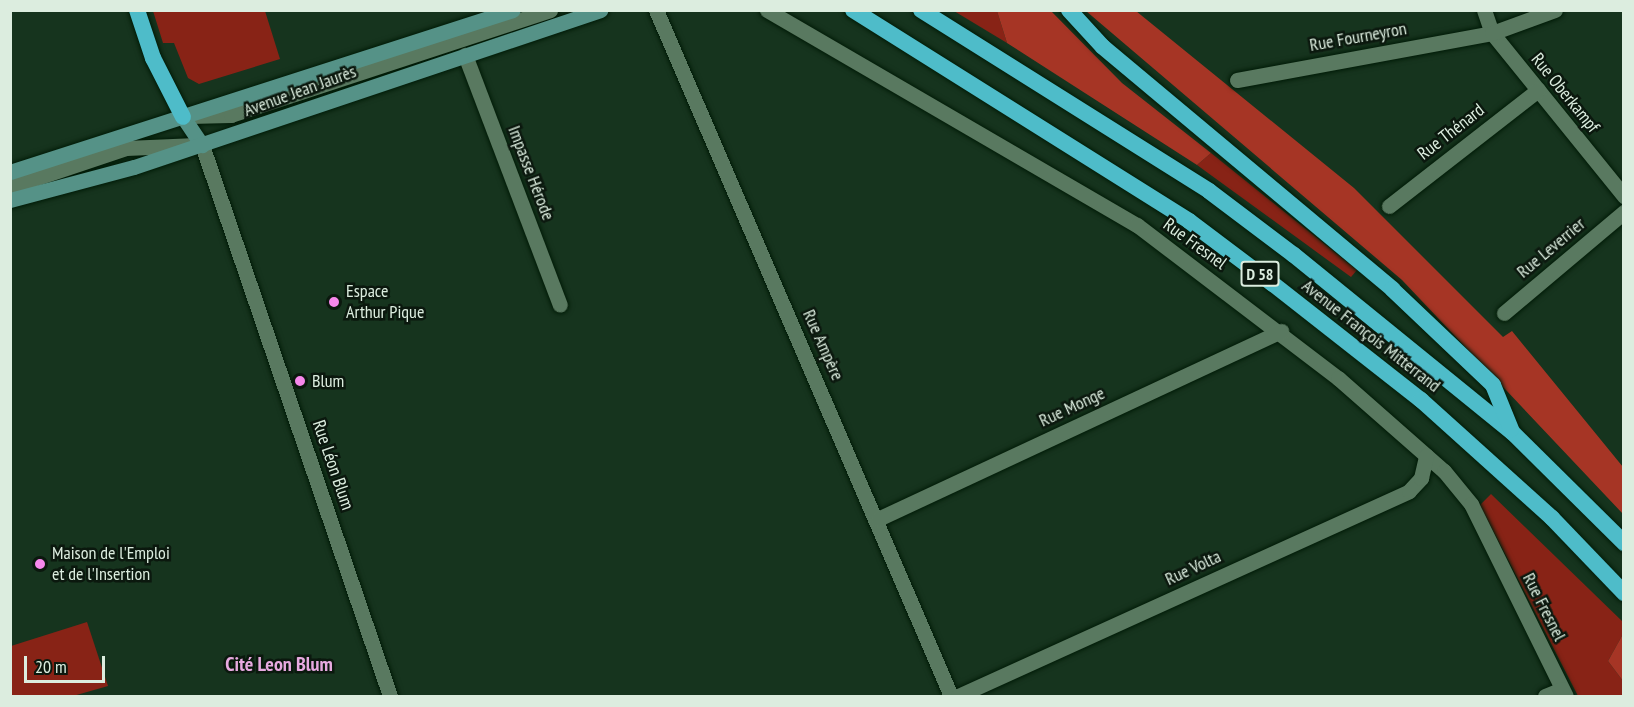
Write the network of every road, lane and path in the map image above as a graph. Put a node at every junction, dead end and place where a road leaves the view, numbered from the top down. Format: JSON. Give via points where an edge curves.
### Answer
{"nodes":[{"id":1,"x":137,"y":10,"type":"edge"},
{"id":2,"x":513,"y":10,"type":"edge"},
{"id":3,"x":550,"y":10,"type":"edge"},
{"id":4,"x":600,"y":10,"type":"edge"},
{"id":5,"x":656,"y":10,"type":"edge"},
{"id":6,"x":767,"y":10,"type":"edge"},
{"id":7,"x":853,"y":10,"type":"edge"},
{"id":8,"x":921,"y":10,"type":"edge"},
{"id":9,"x":1069,"y":10,"type":"edge"},
{"id":10,"x":1484,"y":10,"type":"edge"},
{"id":11,"x":1555,"y":10,"type":"edge"},
{"id":12,"x":1492,"y":33,"type":"junction"},
{"id":13,"x":465,"y":55,"type":"junction"},
{"id":14,"x":1237,"y":80,"type":"dead end"},
{"id":15,"x":1538,"y":90,"type":"junction"},
{"id":16,"x":183,"y":117,"type":"junction"},
{"id":17,"x":202,"y":145,"type":"junction"},
{"id":18,"x":10,"y":172,"type":"edge"},
{"id":19,"x":10,"y":186,"type":"edge"},
{"id":20,"x":1623,"y":196,"type":"edge"},
{"id":21,"x":10,"y":200,"type":"edge"},
{"id":22,"x":1389,"y":206,"type":"dead end"},
{"id":23,"x":1623,"y":212,"type":"edge"},
{"id":24,"x":560,"y":305,"type":"dead end"},
{"id":25,"x":1504,"y":313,"type":"dead end"},
{"id":26,"x":1281,"y":331,"type":"junction"},
{"id":27,"x":1512,"y":432,"type":"junction"},
{"id":28,"x":1426,"y":456,"type":"junction"},
{"id":29,"x":878,"y":519,"type":"junction"},
{"id":30,"x":1623,"y":543,"type":"edge"},
{"id":31,"x":1623,"y":594,"type":"edge"},
{"id":32,"x":1564,"y":693,"type":"edge"},
{"id":33,"x":390,"y":696,"type":"edge"},
{"id":34,"x":951,"y":696,"type":"edge"},
{"id":35,"x":958,"y":696,"type":"edge"},
{"id":36,"x":1545,"y":696,"type":"edge"}],
"edges":[{"from":1,"to":16,"type":"highway","via":[[153,58]]},
{"from":2,"to":16,"type":"main road","name":"Avenue Jean Jaurès"},
{"from":3,"to":16,"type":"street","via":[[231,115]]},
{"from":4,"to":13,"type":"main road","name":"Avenue Jean Jaurès"},
{"from":5,"to":29,"type":"street","name":"Rue Ampère"},
{"from":6,"to":26,"type":"street","name":"Rue Fresnel","via":[[1137,225]]},
{"from":7,"to":31,"type":"highway","name":"Avenue François Mitterrand","number":"D 58","via":[[1189,220],[1421,399],[1552,518]]},
{"from":8,"to":27,"type":"highway","name":"Avenue François Mitterrand","number":"D 58","via":[[1209,191]]},
{"from":9,"to":27,"type":"highway","via":[[1103,47],[1401,297],[1493,385]]},
{"from":10,"to":12,"type":"street","name":"Rue Oberkampf"},
{"from":11,"to":12,"type":"street","name":"Rue Fourneyron"},
{"from":12,"to":14,"type":"street","name":"Rue Fourneyron"},
{"from":12,"to":15,"type":"street","name":"Rue Oberkampf"},
{"from":13,"to":17,"type":"main road","name":"Avenue Jean Jaurès"},
{"from":13,"to":24,"type":"street","name":"Impasse Hérode"},
{"from":15,"to":20,"type":"street","name":"Rue Oberkampf"},
{"from":15,"to":22,"type":"street","name":"Rue Thénard"},
{"from":16,"to":17,"type":"main road"},
{"from":16,"to":18,"type":"main road","name":"Avenue Jean Jaurès"},
{"from":17,"to":19,"type":"street","via":[[139,145]]},
{"from":17,"to":21,"type":"main road","name":"Avenue Jean Jaurès"},
{"from":17,"to":33,"type":"street","name":"Rue Léon Blum"},
{"from":23,"to":25,"type":"street","name":"Rue Leverrier"},
{"from":26,"to":28,"type":"street","name":"Rue Fresnel"},
{"from":26,"to":29,"type":"street","name":"Rue Monge"},
{"from":27,"to":30,"type":"highway","name":"Avenue François Mitterrand","number":"D 58"},
{"from":28,"to":32,"type":"street","name":"Rue Fresnel","via":[[1471,504]]},
{"from":28,"to":35,"type":"street","name":"Rue Volta","via":[[1421,478],[1409,491]]},
{"from":29,"to":34,"type":"street","name":"Rue Ampère"},
{"from":32,"to":36,"type":"street"}]}
